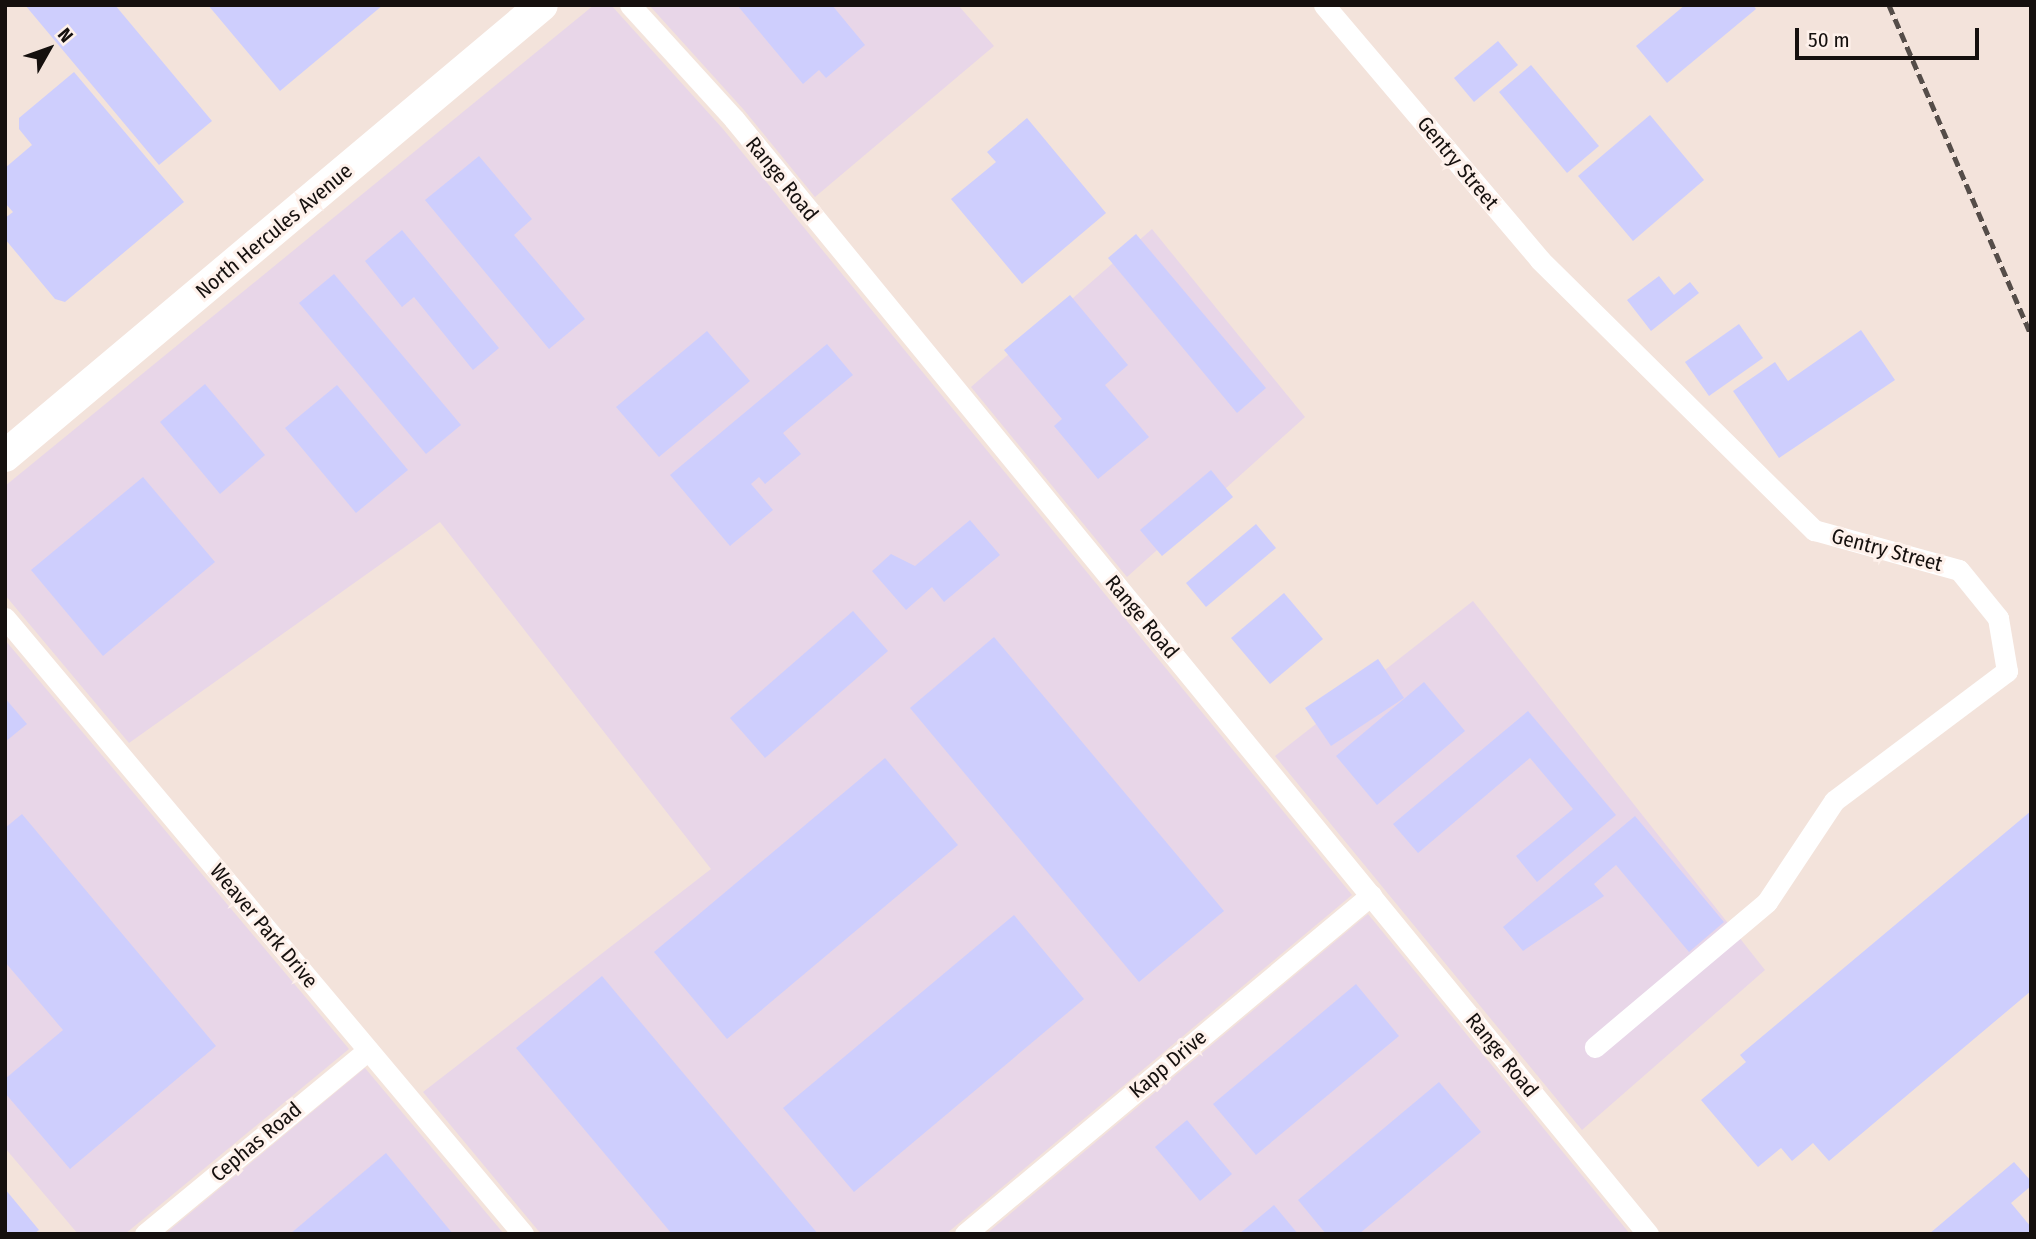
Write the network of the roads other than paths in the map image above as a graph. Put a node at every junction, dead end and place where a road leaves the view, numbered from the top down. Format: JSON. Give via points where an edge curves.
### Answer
{"nodes":[{"id":1,"x":542,"y":5,"type":"edge"},
{"id":2,"x":630,"y":5,"type":"edge"},
{"id":3,"x":1324,"y":5,"type":"edge"},
{"id":4,"x":5,"y":456,"type":"edge"},
{"id":5,"x":5,"y":618,"type":"edge"},
{"id":6,"x":1371,"y":895,"type":"junction"},
{"id":7,"x":1595,"y":1047,"type":"dead end"},
{"id":8,"x":368,"y":1050,"type":"junction"},
{"id":9,"x":145,"y":1234,"type":"edge"},
{"id":10,"x":523,"y":1234,"type":"edge"},
{"id":11,"x":965,"y":1234,"type":"edge"},
{"id":12,"x":1648,"y":1234,"type":"edge"}],
"edges":[{"from":1,"to":4,"type":"street","name":"North Hercules Avenue"},
{"from":2,"to":6,"type":"street","name":"Range Road","via":[[734,119]]},
{"from":3,"to":7,"type":"street","name":"Gentry Street","via":[[1540,260],[1814,530],[1959,570],[1998,618],[2007,671],[1834,801],[1767,902]]},
{"from":5,"to":8,"type":"street","name":"Weaver Park Drive"},
{"from":6,"to":11,"type":"street","name":"Kapp Drive"},
{"from":6,"to":12,"type":"street","name":"Range Road"},
{"from":8,"to":9,"type":"street","name":"Cephas Road"},
{"from":8,"to":10,"type":"street","name":"Weaver Park Drive"}]}
